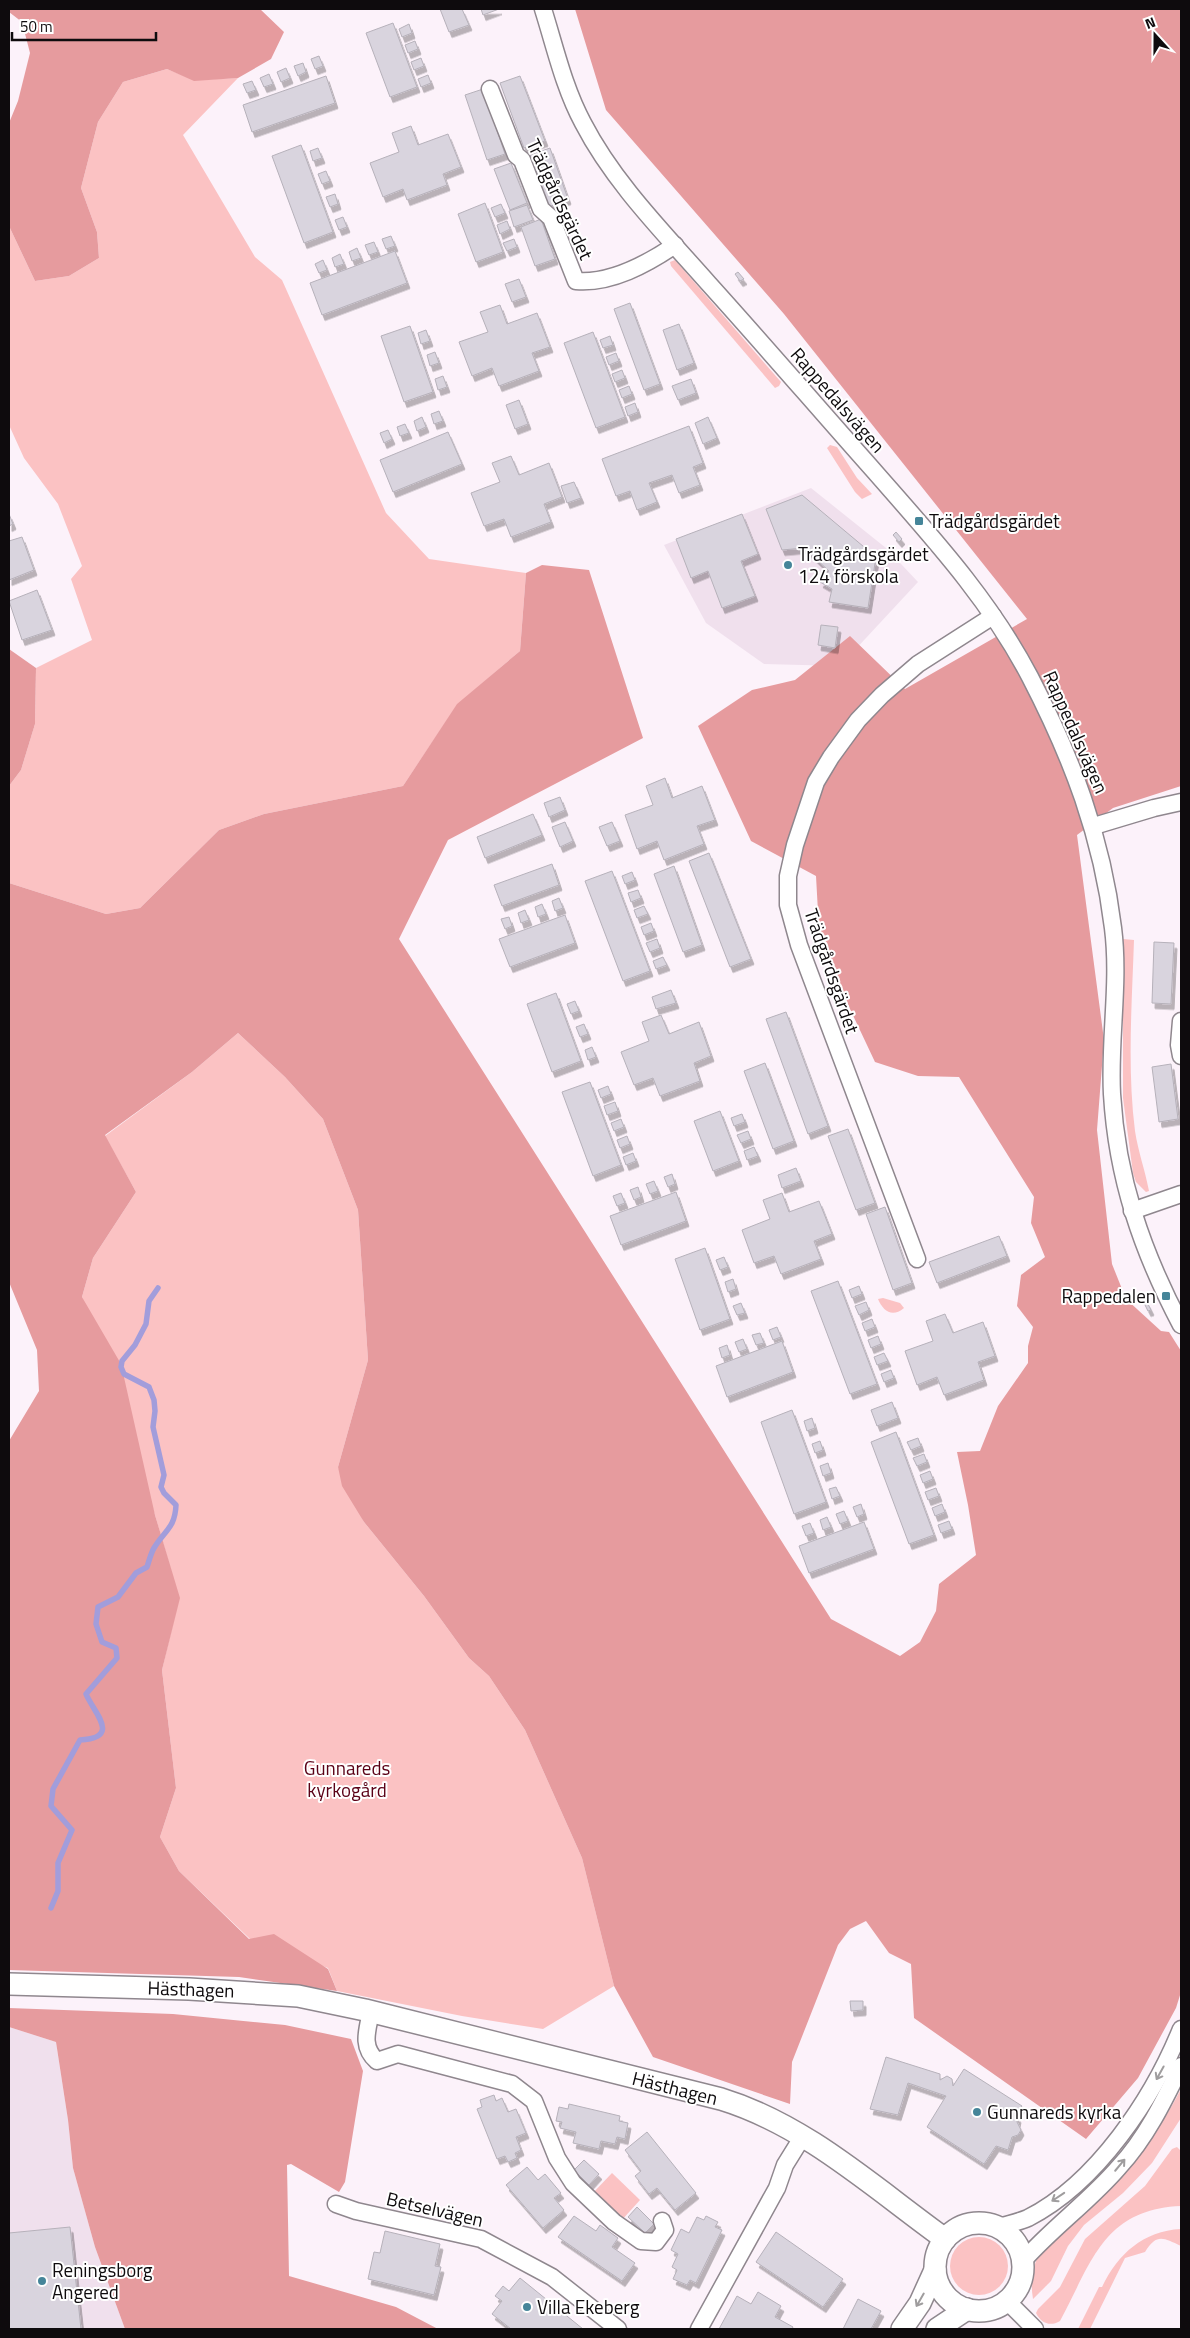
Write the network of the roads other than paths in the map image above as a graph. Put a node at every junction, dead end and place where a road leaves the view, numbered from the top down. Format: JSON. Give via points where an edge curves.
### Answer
{"nodes":[{"id":1,"x":543,"y":9,"type":"edge"},
{"id":2,"x":490,"y":89,"type":"dead end"},
{"id":3,"x":675,"y":245,"type":"junction"},
{"id":4,"x":993,"y":616,"type":"junction"},
{"id":5,"x":1181,"y":802,"type":"edge"},
{"id":6,"x":1094,"y":826,"type":"junction"},
{"id":7,"x":1181,"y":1021,"type":"edge"},
{"id":8,"x":1181,"y":1056,"type":"edge"},
{"id":9,"x":1181,"y":1194,"type":"edge"},
{"id":10,"x":1132,"y":1211,"type":"junction"},
{"id":11,"x":917,"y":1259,"type":"dead end"},
{"id":12,"x":1181,"y":1325,"type":"edge"},
{"id":13,"x":9,"y":1984,"type":"edge"},
{"id":14,"x":371,"y":2012,"type":"junction"},
{"id":15,"x":1181,"y":2029,"type":"edge"},
{"id":16,"x":1181,"y":2066,"type":"edge"},
{"id":17,"x":804,"y":2136,"type":"junction"},
{"id":18,"x":336,"y":2204,"type":"dead end"},
{"id":19,"x":662,"y":2221,"type":"dead end"},
{"id":20,"x":999,"y":2227,"type":"junction"},
{"id":21,"x":945,"y":2239,"type":"junction"},
{"id":22,"x":1023,"y":2260,"type":"junction"},
{"id":23,"x":935,"y":2270,"type":"junction"},
{"id":24,"x":1007,"y":2301,"type":"junction"},
{"id":25,"x":967,"y":2309,"type":"junction"},
{"id":26,"x":618,"y":2329,"type":"edge"},
{"id":27,"x":699,"y":2329,"type":"edge"},
{"id":28,"x":902,"y":2329,"type":"edge"},
{"id":29,"x":937,"y":2329,"type":"edge"},
{"id":30,"x":1035,"y":2329,"type":"edge"}],
"edges":[{"from":1,"to":3,"type":"street","name":"Rappedalsvägen","via":[[584,127],[628,189]]},
{"from":2,"to":3,"type":"street","name":"Trädgårdsgärdet","via":[[516,155],[522,160],[541,209],[550,218],[576,281],[591,282],[629,270],[648,263]]},
{"from":3,"to":4,"type":"street","name":"Rappedalsvägen","via":[[919,521]]},
{"from":4,"to":6,"type":"street","name":"Rappedalsvägen","via":[[1029,674],[1078,781]]},
{"from":4,"to":11,"type":"street","name":"Trädgårdsgärdet","via":[[918,664],[882,694],[858,720],[816,782],[788,876],[788,905],[799,945]]},
{"from":5,"to":6,"type":"street"},
{"from":6,"to":10,"type":"street","name":"Rappedalsvägen","via":[[1114,929],[1112,1093],[1117,1145]]},
{"from":7,"to":8,"type":"street"},
{"from":9,"to":10,"type":"street"},
{"from":10,"to":12,"type":"street","name":"Rappedalsvägen","via":[[1144,1247]]},
{"from":13,"to":14,"type":"street","name":"Hästhagen","via":[[244,1991],[298,1996]]},
{"from":14,"to":17,"type":"street","name":"Hästhagen","via":[[721,2099],[747,2107]]},
{"from":14,"to":19,"type":"street","via":[[365,2042],[370,2055],[377,2061],[398,2054],[512,2084],[534,2101],[557,2158],[573,2183],[614,2222],[640,2241],[656,2242],[665,2230]]},
{"from":15,"to":20,"type":"street","one_way":true,"via":[[1171,2055],[1150,2092],[1098,2161],[1072,2188],[1028,2218]]},
{"from":22,"to":16,"type":"street","one_way":true,"via":[[1120,2166],[1148,2129]]},
{"from":17,"to":21,"type":"street","name":"Hästhagen"},
{"from":17,"to":27,"type":"street","via":[[785,2165],[776,2188]]},
{"from":18,"to":26,"type":"street","name":"Betselvägen","via":[[481,2239],[552,2277]]},
{"from":20,"to":21,"type":"street","via":[[970,2223]]},
{"from":20,"to":22,"type":"street","via":[[1018,2244]]},
{"from":21,"to":23,"type":"street","via":[[937,2254]]},
{"from":22,"to":24,"type":"street","via":[[1020,2283]]},
{"from":23,"to":25,"type":"street","via":[[939,2285],[948,2298]]},
{"from":23,"to":28,"type":"street","one_way":true,"via":[[920,2303]]},
{"from":24,"to":25,"type":"street","via":[[988,2310]]},
{"from":24,"to":30,"type":"street"},
{"from":25,"to":29,"type":"street"}]}
